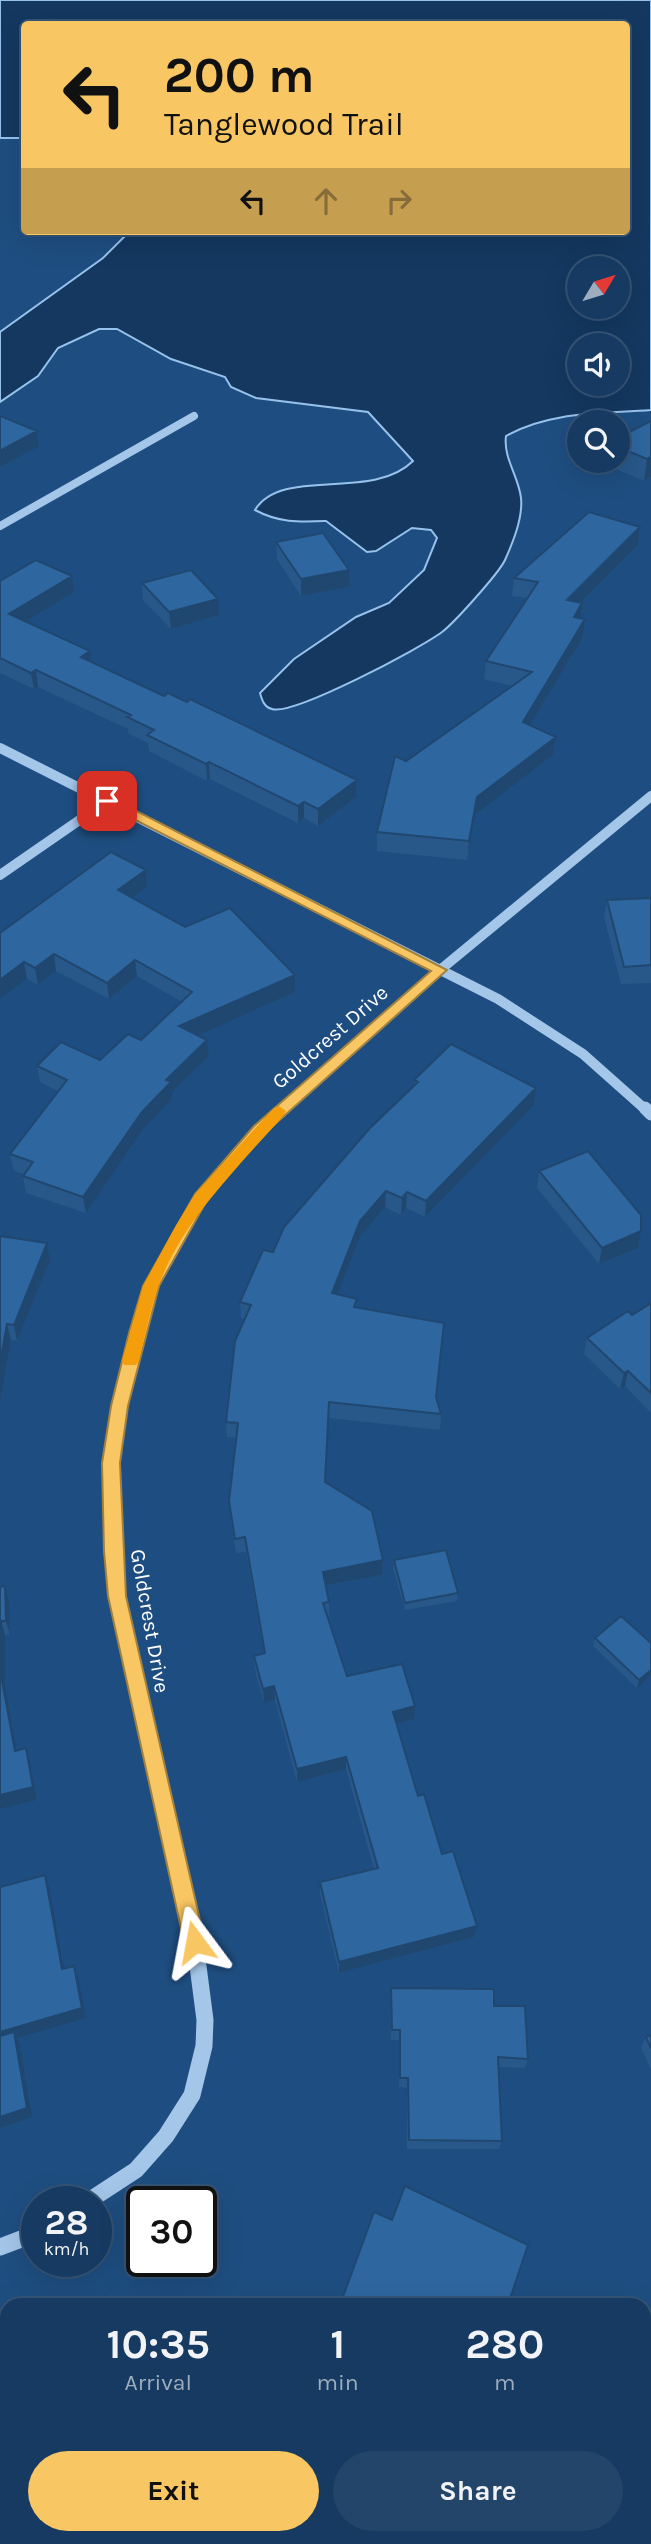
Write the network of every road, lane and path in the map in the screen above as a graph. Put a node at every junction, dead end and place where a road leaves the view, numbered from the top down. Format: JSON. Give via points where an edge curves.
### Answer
{"nodes":[{"id":1,"x":194,"y":416,"type":"dead end"},
{"id":2,"x":0,"y":526,"type":"edge"},
{"id":3,"x":0,"y":748,"type":"edge"},
{"id":4,"x":651,"y":796,"type":"edge"},
{"id":5,"x":107,"y":801,"type":"junction"},
{"id":6,"x":0,"y":875,"type":"edge"},
{"id":7,"x":440,"y":970,"type":"junction"},
{"id":8,"x":651,"y":1114,"type":"edge"},
{"id":9,"x":111,"y":2186,"type":"edge"},
{"id":10,"x":21,"y":2239,"type":"edge"},
{"id":11,"x":0,"y":2247,"type":"edge"}],
"edges":[{"from":1,"to":2,"type":"street"},
{"from":3,"to":5,"type":"street"},
{"from":4,"to":7,"type":"street","name":"Goldcrest Drive"},
{"from":5,"to":6,"type":"street"},
{"from":5,"to":7,"type":"street"},
{"from":7,"to":8,"type":"street","via":[[498,999],[583,1054]]},
{"from":7,"to":9,"type":"street","name":"Goldcrest Drive","via":[[259,1130],[201,1198],[151,1286],[137,1333],[111,1463],[116,1583],[195,1942],[205,2020],[192,2095],[166,2136],[136,2170]]},
{"from":10,"to":11,"type":"street"}]}
